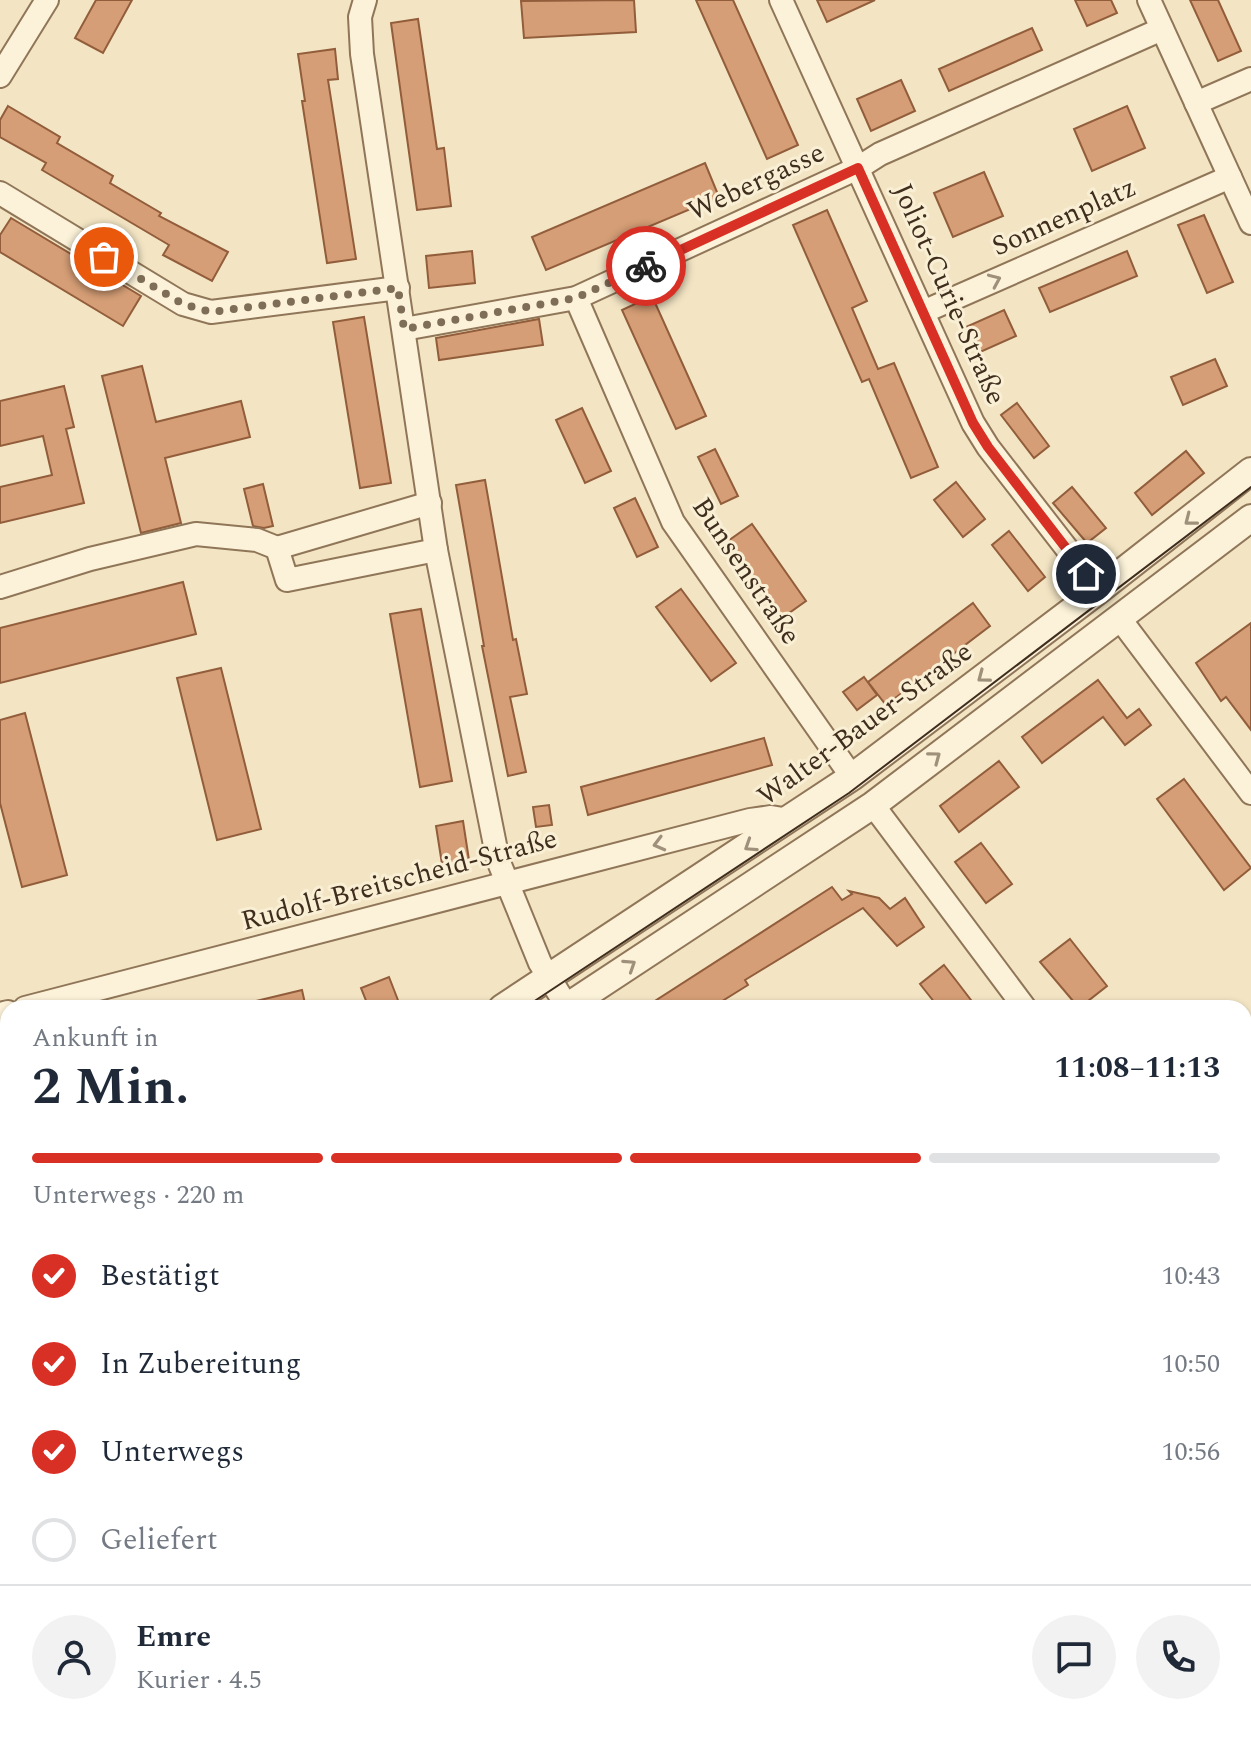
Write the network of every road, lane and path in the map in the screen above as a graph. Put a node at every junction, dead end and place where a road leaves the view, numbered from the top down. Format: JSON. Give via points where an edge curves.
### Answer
{"nodes":[{"id":1,"x":47,"y":0,"type":"edge"},
{"id":2,"x":365,"y":0,"type":"edge"},
{"id":3,"x":781,"y":0,"type":"edge"},
{"id":4,"x":1149,"y":0,"type":"edge"},
{"id":5,"x":1162,"y":29,"type":"junction"},
{"id":6,"x":0,"y":76,"type":"edge"},
{"id":7,"x":1251,"y":79,"type":"edge"},
{"id":8,"x":1196,"y":103,"type":"junction"},
{"id":9,"x":858,"y":168,"type":"junction"},
{"id":10,"x":1230,"y":177,"type":"junction"},
{"id":11,"x":0,"y":193,"type":"edge"},
{"id":12,"x":1251,"y":223,"type":"edge"},
{"id":13,"x":398,"y":288,"type":"junction"},
{"id":14,"x":576,"y":298,"type":"junction"},
{"id":15,"x":923,"y":312,"type":"junction"},
{"id":16,"x":404,"y":329,"type":"junction"},
{"id":17,"x":1251,"y":471,"type":"edge"},
{"id":18,"x":430,"y":503,"type":"junction"},
{"id":19,"x":1251,"y":518,"type":"edge"},
{"id":20,"x":277,"y":548,"type":"junction"},
{"id":21,"x":436,"y":550,"type":"junction"},
{"id":22,"x":0,"y":587,"type":"edge"},
{"id":23,"x":1099,"y":590,"type":"junction"},
{"id":24,"x":1120,"y":619,"type":"junction"},
{"id":25,"x":852,"y":777,"type":"junction"},
{"id":26,"x":1251,"y":793,"type":"edge"},
{"id":27,"x":873,"y":805,"type":"junction"},
{"id":28,"x":789,"y":820,"type":"junction"},
{"id":29,"x":505,"y":884,"type":"junction"},
{"id":30,"x":549,"y":977,"type":"junction"},
{"id":31,"x":61,"y":1000,"type":"edge"},
{"id":32,"x":514,"y":1000,"type":"edge"},
{"id":33,"x":563,"y":1000,"type":"edge"},
{"id":34,"x":578,"y":1000,"type":"edge"},
{"id":35,"x":1019,"y":1000,"type":"edge"}],
"edges":[{"from":1,"to":6,"type":"street"},
{"from":2,"to":13,"type":"street","via":[[360,17],[362,54]]},
{"from":3,"to":9,"type":"street","name":"Joliot-Curie-Straße"},
{"from":4,"to":5,"type":"street"},
{"from":5,"to":8,"type":"street"},
{"from":5,"to":9,"type":"street"},
{"from":7,"to":8,"type":"street"},
{"from":8,"to":10,"type":"street"},
{"from":9,"to":14,"type":"street","name":"Webergasse"},
{"from":9,"to":15,"type":"street","name":"Joliot-Curie-Straße"},
{"from":10,"to":12,"type":"street"},
{"from":15,"to":10,"type":"street","name":"Sonnenplatz","one_way":true},
{"from":11,"to":13,"type":"street","via":[[183,304],[211,312]]},
{"from":13,"to":16,"type":"street"},
{"from":14,"to":16,"type":"street","name":"Webergasse"},
{"from":14,"to":25,"type":"street","name":"Bunsenstraße","via":[[673,522]]},
{"from":15,"to":23,"type":"street","name":"Joliot-Curie-Straße","via":[[988,447]]},
{"from":16,"to":18,"type":"street"},
{"from":17,"to":23,"type":"street","name":"Walter-Bauer-Straße","one_way":true},
{"from":18,"to":20,"type":"street"},
{"from":18,"to":21,"type":"street"},
{"from":19,"to":24,"type":"street"},
{"from":20,"to":21,"type":"street","via":[[287,580]]},
{"from":20,"to":22,"type":"street","via":[[257,540],[196,534]]},
{"from":21,"to":29,"type":"street"},
{"from":23,"to":25,"type":"street","name":"Walter-Bauer-Straße","one_way":true},
{"from":24,"to":26,"type":"street"},
{"from":27,"to":24,"type":"street","one_way":true},
{"from":25,"to":28,"type":"street","name":"Walter-Bauer-Straße"},
{"from":34,"to":27,"type":"street","one_way":true},
{"from":27,"to":35,"type":"street"},
{"from":28,"to":29,"type":"street","name":"Rudolf-Breitscheid-Straße","one_way":true,"via":[[750,820]]},
{"from":28,"to":30,"type":"street","name":"Walter-Bauer-Straße","one_way":true},
{"from":29,"to":30,"type":"street"},
{"from":29,"to":31,"type":"street","name":"Rudolf-Breitscheid-Straße"},
{"from":30,"to":32,"type":"street","name":"Walter-Bauer-Straße"},
{"from":30,"to":33,"type":"street"}]}
